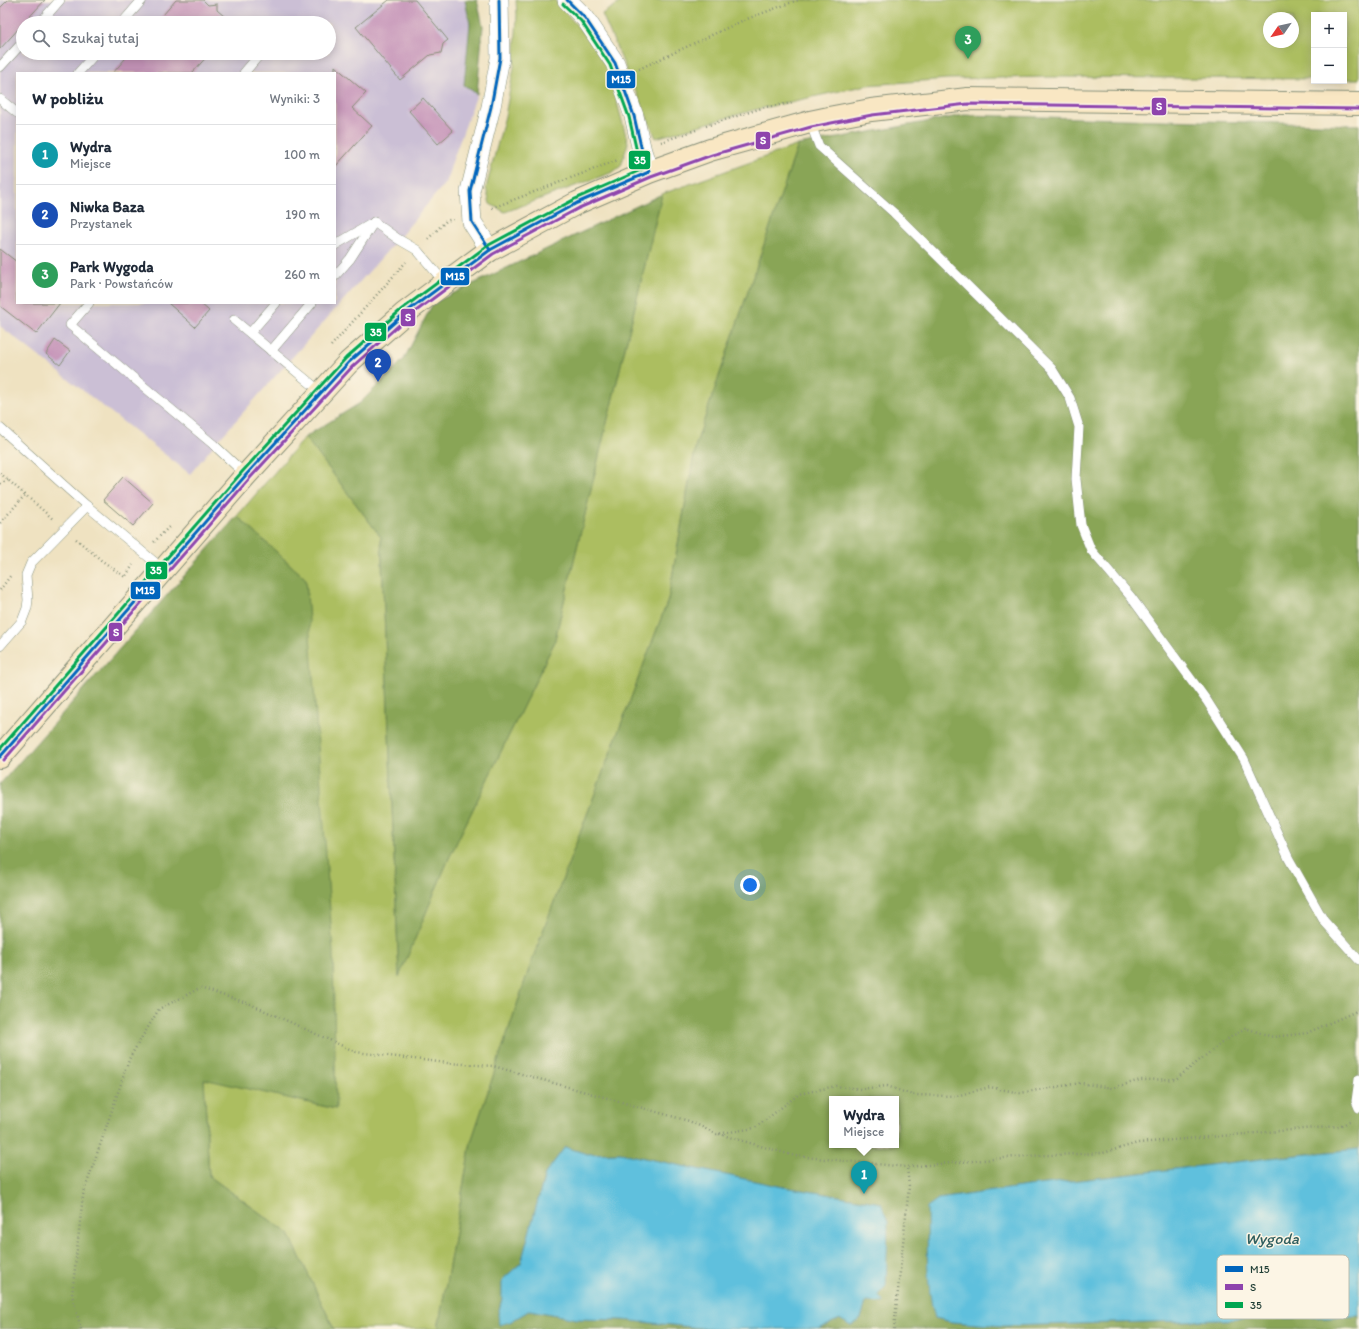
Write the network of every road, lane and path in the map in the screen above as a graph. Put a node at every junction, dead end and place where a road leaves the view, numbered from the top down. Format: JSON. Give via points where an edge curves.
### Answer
{"nodes":[{"id":1,"x":60,"y":0,"type":"edge"},
{"id":2,"x":142,"y":0,"type":"edge"},
{"id":3,"x":499,"y":0,"type":"edge"},
{"id":4,"x":567,"y":0,"type":"edge"},
{"id":5,"x":798,"y":0,"type":"edge"},
{"id":6,"x":46,"y":16,"type":"edge"},
{"id":7,"x":128,"y":16,"type":"edge"},
{"id":8,"x":16,"y":50,"type":"edge"},
{"id":9,"x":90,"y":60,"type":"edge"},
{"id":10,"x":255,"y":60,"type":"edge"},
{"id":11,"x":0,"y":67,"type":"edge"},
{"id":12,"x":79,"y":72,"type":"edge"},
{"id":13,"x":245,"y":72,"type":"edge"},
{"id":14,"x":620,"y":78,"type":"junction"},
{"id":15,"x":0,"y":99,"type":"edge"},
{"id":16,"x":1359,"y":104,"type":"edge"},
{"id":17,"x":16,"y":112,"type":"edge"},
{"id":18,"x":810,"y":122,"type":"junction"},
{"id":19,"x":649,"y":172,"type":"junction"},
{"id":20,"x":374,"y":222,"type":"junction"},
{"id":21,"x":336,"y":244,"type":"edge"},
{"id":22,"x":490,"y":250,"type":"junction"},
{"id":23,"x":336,"y":275,"type":"edge"},
{"id":24,"x":444,"y":283,"type":"junction"},
{"id":25,"x":88,"y":304,"type":"edge"},
{"id":26,"x":275,"y":304,"type":"edge"},
{"id":27,"x":311,"y":304,"type":"edge"},
{"id":28,"x":234,"y":320,"type":"dead end"},
{"id":29,"x":250,"y":333,"type":"junction"},
{"id":30,"x":271,"y":351,"type":"junction"},
{"id":31,"x":321,"y":392,"type":"junction"},
{"id":32,"x":0,"y":428,"type":"edge"},
{"id":33,"x":0,"y":473,"type":"edge"},
{"id":34,"x":246,"y":475,"type":"junction"},
{"id":35,"x":8,"y":480,"type":"junction"},
{"id":36,"x":0,"y":484,"type":"edge"},
{"id":37,"x":25,"y":495,"type":"junction"},
{"id":38,"x":86,"y":506,"type":"junction"},
{"id":39,"x":0,"y":523,"type":"edge"},
{"id":40,"x":64,"y":529,"type":"junction"},
{"id":41,"x":101,"y":560,"type":"dead end"},
{"id":42,"x":163,"y":569,"type":"junction"},
{"id":43,"x":0,"y":646,"type":"edge"},
{"id":44,"x":0,"y":757,"type":"edge"},
{"id":45,"x":1359,"y":960,"type":"edge"},
{"id":46,"x":1359,"y":1010,"type":"edge"},
{"id":47,"x":1359,"y":1079,"type":"edge"},
{"id":48,"x":1359,"y":1108,"type":"edge"},
{"id":49,"x":1352,"y":1121,"type":"dead end"},
{"id":50,"x":717,"y":1134,"type":"junction"},
{"id":51,"x":907,"y":1167,"type":"junction"},
{"id":52,"x":81,"y":1329,"type":"edge"},
{"id":53,"x":894,"y":1329,"type":"edge"}],
"edges":[{"from":1,"to":6,"type":"lane"},
{"from":2,"to":7,"type":"lane"},
{"from":3,"to":22,"type":"street","via":[[500,58],[491,107],[470,191],[472,222]]},
{"from":4,"to":14,"type":"street","via":[[585,18],[615,63]]},
{"from":5,"to":14,"type":"path","via":[[744,20]]},
{"from":8,"to":11,"type":"lane"},
{"from":9,"to":12,"type":"lane"},
{"from":10,"to":13,"type":"lane"},
{"from":14,"to":19,"type":"street","via":[[634,116]]},
{"from":15,"to":17,"type":"lane"},
{"from":16,"to":18,"type":"street","via":[[968,99],[870,110]]},
{"from":18,"to":19,"type":"street","via":[[710,150]]},
{"from":18,"to":45,"type":"lane","via":[[819,146],[894,213],[1052,369],[1070,398],[1079,427],[1076,479],[1081,525],[1091,550],[1131,597],[1207,701],[1244,759],[1289,859],[1324,921]]},
{"from":19,"to":22,"type":"street","via":[[577,203]]},
{"from":20,"to":21,"type":"lane"},
{"from":20,"to":23,"type":"lane","via":[[350,259]]},
{"from":20,"to":24,"type":"lane","via":[[417,250]]},
{"from":22,"to":24,"type":"street"},
{"from":24,"to":31,"type":"street","via":[[349,362]]},
{"from":25,"to":34,"type":"lane","via":[[70,325],[214,445]]},
{"from":26,"to":29,"type":"lane"},
{"from":27,"to":30,"type":"lane"},
{"from":28,"to":29,"type":"lane"},
{"from":29,"to":30,"type":"lane"},
{"from":30,"to":31,"type":"lane"},
{"from":31,"to":34,"type":"street"},
{"from":32,"to":38,"type":"lane"},
{"from":33,"to":35,"type":"path"},
{"from":34,"to":42,"type":"street"},
{"from":35,"to":36,"type":"path"},
{"from":35,"to":37,"type":"path"},
{"from":37,"to":39,"type":"path"},
{"from":37,"to":40,"type":"path"},
{"from":38,"to":40,"type":"lane"},
{"from":38,"to":42,"type":"lane"},
{"from":40,"to":41,"type":"path"},
{"from":40,"to":43,"type":"lane","via":[[31,563],[26,575],[27,608],[22,621]]},
{"from":42,"to":44,"type":"street"},
{"from":46,"to":50,"type":"path","via":[[1307,1033],[1273,1037],[1245,1028],[1176,1079],[1141,1080],[1112,1088],[1080,1083],[1020,1094],[990,1087],[956,1096],[912,1095],[887,1086],[861,1089],[836,1086],[799,1094],[755,1128]]},
{"from":47,"to":48,"type":"lane","via":[[1356,1101]]},
{"from":49,"to":51,"type":"path","via":[[1339,1126],[1138,1143],[1103,1152]]},
{"from":50,"to":51,"type":"path","via":[[795,1156]]},
{"from":50,"to":52,"type":"path","via":[[689,1121],[493,1066],[356,1052],[250,1004],[200,988],[159,1009],[130,1058],[83,1195],[72,1296]]},
{"from":51,"to":53,"type":"path","via":[[909,1186]]}]}
